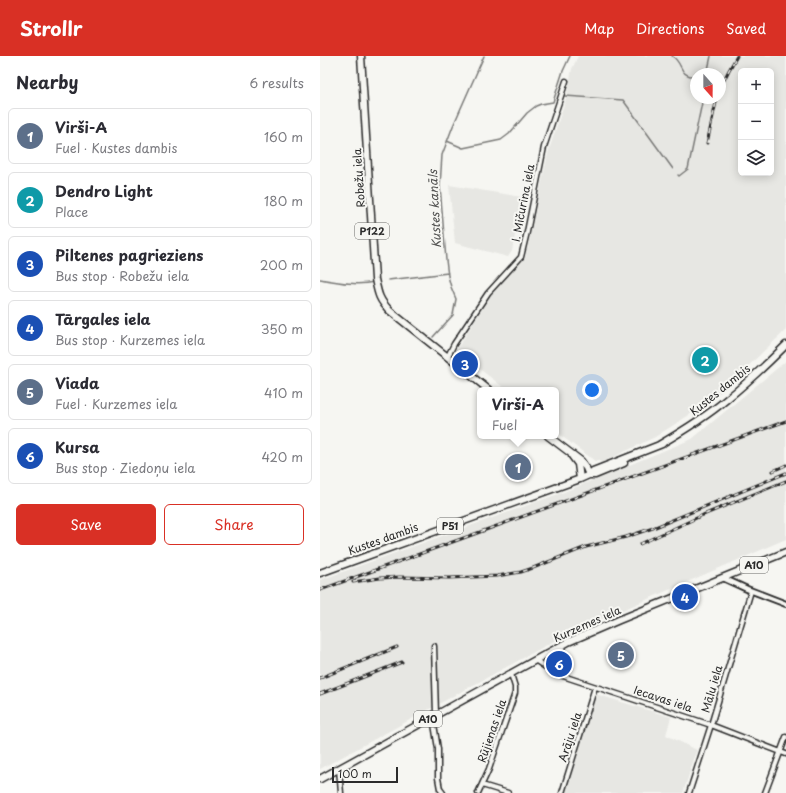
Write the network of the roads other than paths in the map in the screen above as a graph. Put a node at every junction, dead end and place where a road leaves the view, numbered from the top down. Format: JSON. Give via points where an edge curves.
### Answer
{"nodes":[{"id":1,"x":361,"y":56,"type":"edge"},
{"id":2,"x":566,"y":81,"type":"dead end"},
{"id":3,"x":786,"y":345,"type":"edge"},
{"id":4,"x":448,"y":356,"type":"junction"},
{"id":5,"x":485,"y":387,"type":"edge"},
{"id":6,"x":552,"y":439,"type":"edge"},
{"id":7,"x":570,"y":453,"type":"junction"},
{"id":8,"x":589,"y":475,"type":"junction"},
{"id":9,"x":580,"y":478,"type":"junction"},
{"id":10,"x":786,"y":552,"type":"edge"},
{"id":11,"x":320,"y":573,"type":"edge"},
{"id":12,"x":723,"y":578,"type":"junction"},
{"id":13,"x":751,"y":591,"type":"junction"},
{"id":14,"x":786,"y":604,"type":"edge"},
{"id":15,"x":434,"y":646,"type":"dead end"},
{"id":16,"x":561,"y":646,"type":"junction"},
{"id":17,"x":535,"y":660,"type":"junction"},
{"id":18,"x":553,"y":672,"type":"junction"},
{"id":19,"x":510,"y":674,"type":"junction"},
{"id":20,"x":595,"y":687,"type":"junction"},
{"id":21,"x":436,"y":714,"type":"junction"},
{"id":22,"x":711,"y":725,"type":"junction"},
{"id":23,"x":786,"y":737,"type":"edge"},
{"id":24,"x":781,"y":752,"type":"junction"},
{"id":25,"x":786,"y":754,"type":"edge"},
{"id":26,"x":339,"y":768,"type":"junction"},
{"id":27,"x":320,"y":779,"type":"edge"},
{"id":28,"x":482,"y":785,"type":"junction"},
{"id":29,"x":341,"y":793,"type":"edge"},
{"id":30,"x":443,"y":793,"type":"edge"},
{"id":31,"x":478,"y":793,"type":"edge"},
{"id":32,"x":508,"y":793,"type":"edge"},
{"id":33,"x":562,"y":793,"type":"edge"},
{"id":34,"x":689,"y":793,"type":"edge"},
{"id":35,"x":765,"y":793,"type":"edge"}],
"edges":[{"from":1,"to":4,"type":"main road","name":"Robežu iela","number":"P122","via":[[378,294],[390,311]]},
{"from":2,"to":4,"type":"street","name":"I. Mičurina iela","via":[[544,147],[521,257],[488,293]]},
{"from":3,"to":8,"type":"main road","name":"Kustes dambis","via":[[746,384],[698,421],[662,444],[593,471]]},
{"from":4,"to":5,"type":"main road","name":"Robežu iela","number":"P122"},
{"from":6,"to":7,"type":"main road"},
{"from":7,"to":8,"type":"main road","via":[[577,456]]},
{"from":7,"to":9,"type":"main road","via":[[578,464]]},
{"from":8,"to":9,"type":"main road","name":"Kustes dambis"},
{"from":9,"to":11,"type":"main road","name":"Kustes dambis","number":"P51"},
{"from":10,"to":12,"type":"main road","name":"Kurzemes iela","number":"A10"},
{"from":12,"to":13,"type":"street"},
{"from":12,"to":16,"type":"main road","name":"Kurzemes iela","number":"A10"},
{"from":13,"to":14,"type":"street"},
{"from":13,"to":22,"type":"street","name":"Mālu iela"},
{"from":15,"to":21,"type":"street"},
{"from":16,"to":17,"type":"main road","name":"Kurzemes iela","number":"A10"},
{"from":16,"to":18,"type":"street","via":[[562,650]]},
{"from":17,"to":18,"type":"street","name":"Iecavas iela"},
{"from":17,"to":19,"type":"main road","name":"Kurzemes iela","number":"A10"},
{"from":18,"to":20,"type":"street","name":"Iecavas iela"},
{"from":19,"to":21,"type":"main road","name":"Kurzemes iela","number":"A10"},
{"from":19,"to":28,"type":"street","name":"Rūjienas iela","via":[[515,693]]},
{"from":20,"to":22,"type":"street","name":"Iecavas iela"},
{"from":20,"to":33,"type":"street","name":"Arāju iela"},
{"from":21,"to":26,"type":"main road","name":"Kurzemes iela","number":"A10"},
{"from":21,"to":30,"type":"street","via":[[434,724],[438,749],[438,778]]},
{"from":22,"to":24,"type":"street","name":"Iecavas iela"},
{"from":22,"to":34,"type":"street","name":"Mālu iela"},
{"from":23,"to":24,"type":"street"},
{"from":24,"to":25,"type":"street","name":"Iecavas iela"},
{"from":24,"to":35,"type":"street"},
{"from":26,"to":27,"type":"main road","name":"Kurzemes iela","number":"A10"},
{"from":26,"to":29,"type":"street"},
{"from":28,"to":31,"type":"street","name":"Rūjienas iela"},
{"from":28,"to":32,"type":"street"}]}
